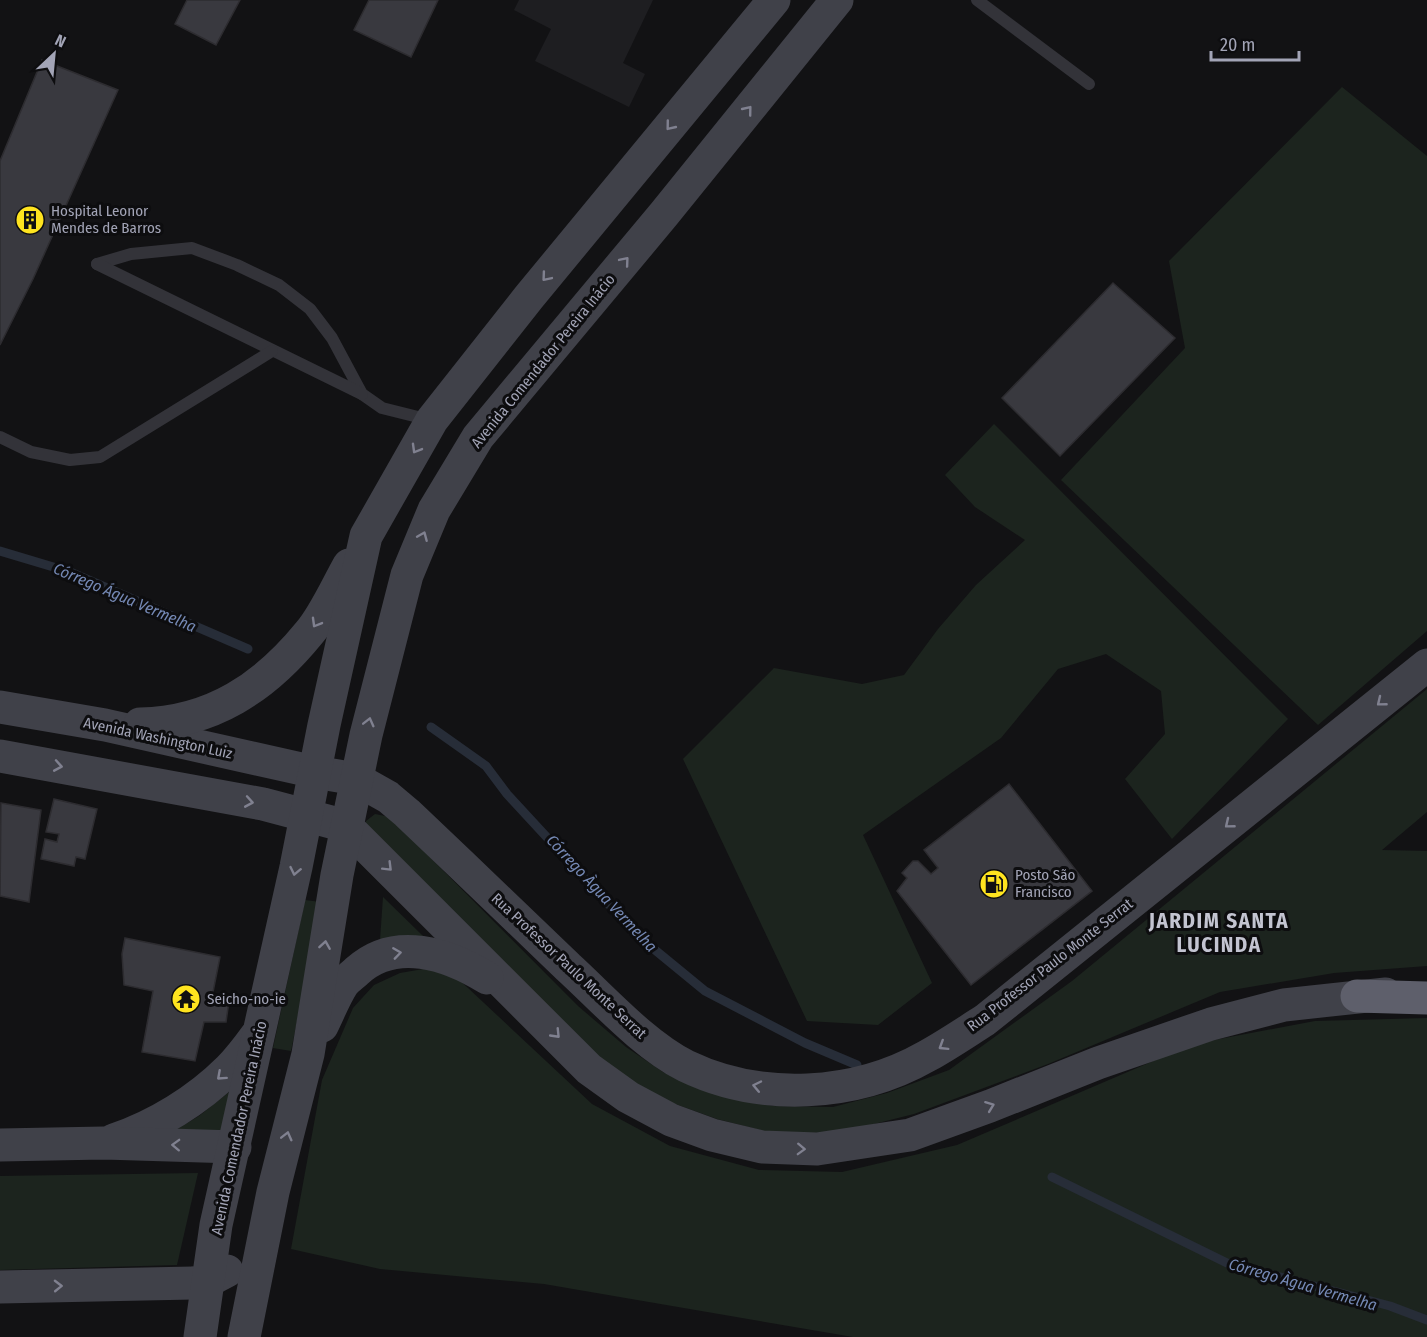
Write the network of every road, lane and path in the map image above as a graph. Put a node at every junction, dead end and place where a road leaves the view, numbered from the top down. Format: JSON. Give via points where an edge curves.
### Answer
{"nodes":[{"id":1,"x":774,"y":0,"type":"edge"},
{"id":2,"x":837,"y":0,"type":"edge"},
{"id":3,"x":977,"y":0,"type":"edge"},
{"id":4,"x":1089,"y":84,"type":"dead end"},
{"id":5,"x":272,"y":351,"type":"junction"},
{"id":6,"x":362,"y":393,"type":"junction"},
{"id":7,"x":432,"y":420,"type":"junction"},
{"id":8,"x":0,"y":437,"type":"edge"},
{"id":9,"x":366,"y":536,"type":"junction"},
{"id":10,"x":1427,"y":665,"type":"edge"},
{"id":11,"x":0,"y":707,"type":"edge"},
{"id":12,"x":105,"y":725,"type":"junction"},
{"id":13,"x":0,"y":756,"type":"edge"},
{"id":14,"x":315,"y":772,"type":"junction"},
{"id":15,"x":356,"y":779,"type":"junction"},
{"id":16,"x":305,"y":814,"type":"junction"},
{"id":17,"x":346,"y":826,"type":"junction"},
{"id":18,"x":1427,"y":992,"type":"edge"},
{"id":19,"x":1357,"y":996,"type":"junction"},
{"id":20,"x":1427,"y":998,"type":"edge"},
{"id":21,"x":523,"y":1001,"type":"junction"},
{"id":22,"x":260,"y":1032,"type":"junction"},
{"id":23,"x":308,"y":1054,"type":"junction"},
{"id":24,"x":104,"y":1143,"type":"junction"},
{"id":25,"x":0,"y":1145,"type":"edge"},
{"id":26,"x":235,"y":1147,"type":"junction"},
{"id":27,"x":273,"y":1192,"type":"junction"},
{"id":28,"x":260,"y":1253,"type":"junction"},
{"id":29,"x":208,"y":1281,"type":"junction"},
{"id":30,"x":0,"y":1287,"type":"edge"},
{"id":31,"x":200,"y":1337,"type":"edge"},
{"id":32,"x":244,"y":1337,"type":"edge"}],
"edges":[{"from":1,"to":7,"type":"main road","name":"Avenida Comendador Pereira Inácio","one_way":true},
{"from":15,"to":2,"type":"main road","name":"Avenida Comendador Pereira Inácio","one_way":true,"via":[[406,575],[434,510],[478,437]]},
{"from":3,"to":4,"type":"lane"},
{"from":5,"to":6,"type":"lane"},
{"from":5,"to":6,"type":"lane","via":[[97,264],[130,254],[192,248],[279,285],[310,309],[325,328]]},
{"from":5,"to":8,"type":"lane","via":[[100,457],[70,460],[31,452]]},
{"from":6,"to":7,"type":"lane","via":[[382,408]]},
{"from":7,"to":9,"type":"main road","name":"Avenida Comendador Pereira Inácio","one_way":true},
{"from":9,"to":12,"type":"main road","one_way":true,"via":[[311,632],[265,680],[217,708],[165,724]]},
{"from":9,"to":14,"type":"main road","name":"Avenida Comendador Pereira Inácio"},
{"from":10,"to":15,"type":"main road","name":"Rua Professor Paulo Monte Serrat","one_way":true,"via":[[985,1020],[926,1057],[880,1076],[817,1090],[771,1089],[726,1080],[686,1065],[640,1035],[407,813]]},
{"from":11,"to":12,"type":"main road","name":"Avenida Washington Luiz"},
{"from":12,"to":14,"type":"main road","name":"Avenida Washington Luiz"},
{"from":13,"to":16,"type":"main road","one_way":true},
{"from":14,"to":15,"type":"main road"},
{"from":14,"to":16,"type":"main road","name":"Avenida Comendador Pereira Inácio"},
{"from":15,"to":17,"type":"main road","name":"Avenida Comendador Pereira Inácio"},
{"from":16,"to":17,"type":"main road"},
{"from":16,"to":22,"type":"main road","name":"Avenida Comendador Pereira Inácio","one_way":true},
{"from":17,"to":21,"type":"main road","one_way":true},
{"from":23,"to":17,"type":"main road","name":"Avenida Comendador Pereira Inácio","one_way":true},
{"from":18,"to":19,"type":"main road"},
{"from":19,"to":20,"type":"highway"},
{"from":21,"to":19,"type":"main road","one_way":true,"via":[[589,1068],[628,1097],[671,1120],[762,1147],[817,1149],[910,1135],[1211,1024],[1284,1005]]},
{"from":23,"to":21,"type":"main road","one_way":true,"via":[[344,983],[366,963],[393,953],[418,951],[457,962]]},
{"from":22,"to":24,"type":"main road","one_way":true,"via":[[231,1068],[207,1088],[147,1126]]},
{"from":22,"to":26,"type":"main road","name":"Avenida Comendador Pereira Inácio"},
{"from":27,"to":23,"type":"main road","name":"Avenida Comendador Pereira Inácio","one_way":true},
{"from":24,"to":25,"type":"main road"},
{"from":26,"to":24,"type":"main road","one_way":true},
{"from":26,"to":27,"type":"main road","via":[[259,1169]]},
{"from":26,"to":29,"type":"main road","name":"Avenida Comendador Pereira Inácio","via":[[216,1225]]},
{"from":27,"to":28,"type":"main road","name":"Avenida Comendador Pereira Inácio"},
{"from":28,"to":29,"type":"main road"},
{"from":28,"to":32,"type":"main road","name":"Avenida Comendador Pereira Inácio"},
{"from":30,"to":29,"type":"main road","one_way":true},
{"from":29,"to":31,"type":"main road","name":"Avenida Comendador Pereira Inácio"}]}
